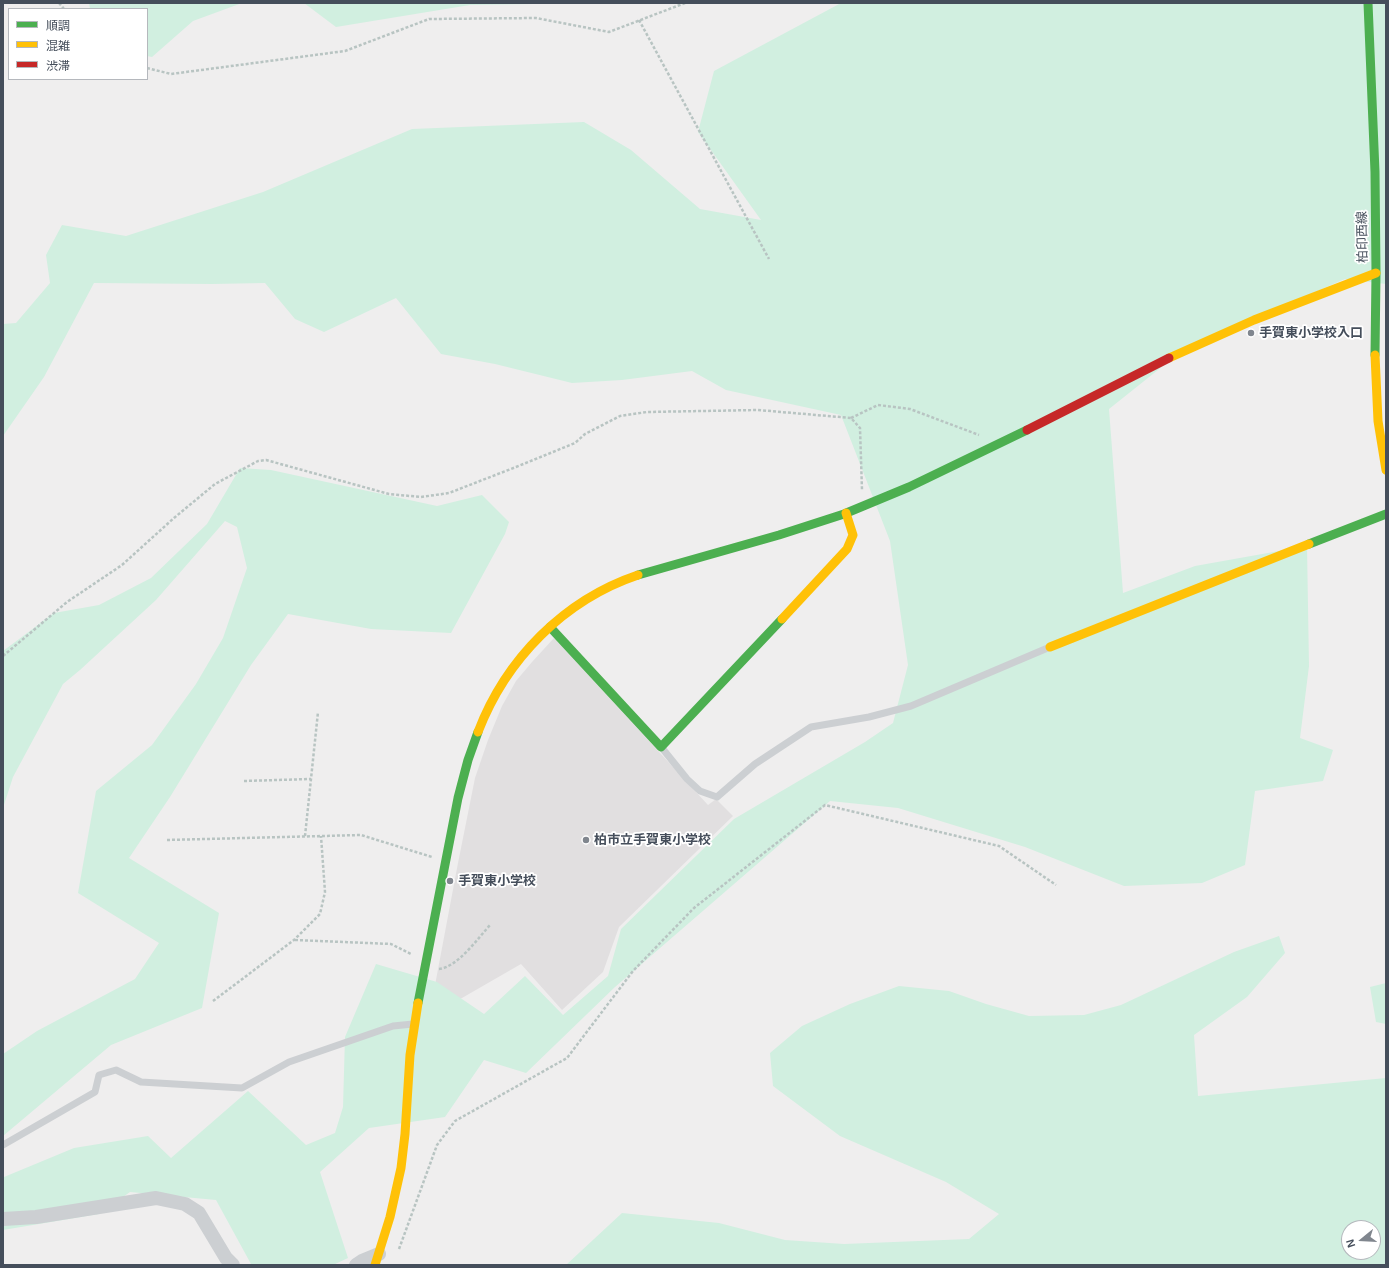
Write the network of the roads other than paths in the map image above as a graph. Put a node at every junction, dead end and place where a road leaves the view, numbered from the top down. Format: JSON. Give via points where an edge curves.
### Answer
{"nodes":[{"id":1,"x":1368,"y":3,"type":"edge"},
{"id":2,"x":1381,"y":272,"type":"edge"},
{"id":3,"x":1386,"y":470,"type":"edge"},
{"id":4,"x":846,"y":513,"type":"junction"},
{"id":5,"x":1386,"y":514,"type":"edge"},
{"id":6,"x":550,"y":627,"type":"junction"},
{"id":7,"x":1050,"y":647,"type":"joint"},
{"id":8,"x":661,"y":747,"type":"junction"},
{"id":9,"x":415,"y":1024,"type":"junction"},
{"id":10,"x":3,"y":1145,"type":"edge"},
{"id":11,"x":3,"y":1219,"type":"edge"},
{"id":12,"x":377,"y":1260,"type":"edge"},
{"id":13,"x":233,"y":1265,"type":"edge"},
{"id":14,"x":356,"y":1265,"type":"edge"}],
"edges":[{"from":1,"to":2,"type":"street","name":"柏印西線"},
{"from":2,"to":3,"type":"street","name":"柏印西線","via":[[1375,366],[1377,414]]},
{"from":2,"to":4,"type":"street","via":[[1214,337],[947,470]]},
{"from":4,"to":6,"type":"street","via":[[620,582],[594,595]]},
{"from":4,"to":8,"type":"street","via":[[853,534],[847,549]]},
{"from":5,"to":7,"type":"street"},
{"from":6,"to":8,"type":"street"},
{"from":6,"to":9,"type":"street","via":[[530,646],[495,694],[481,721],[471,749],[446,861]]},
{"from":7,"to":8,"type":"lane","via":[[911,706],[869,717],[811,727],[755,764],[717,797],[700,791]]},
{"from":9,"to":10,"type":"lane","via":[[393,1026],[289,1062],[242,1088],[141,1082],[116,1070],[99,1075],[95,1092]]},
{"from":9,"to":12,"type":"street","via":[[399,1181],[391,1218]]},
{"from":11,"to":13,"type":"street","via":[[36,1217],[156,1198],[185,1204],[199,1213],[226,1258]]},
{"from":12,"to":14,"type":"street","via":[[362,1261]]}]}
